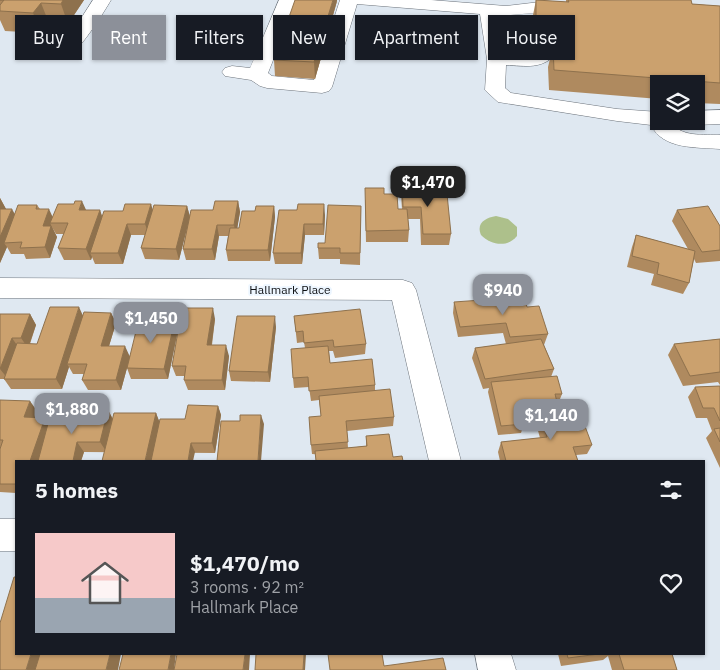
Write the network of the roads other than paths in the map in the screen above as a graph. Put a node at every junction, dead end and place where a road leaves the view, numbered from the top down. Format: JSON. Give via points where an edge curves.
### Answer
{"nodes":[{"id":1,"x":102,"y":0,"type":"edge"},
{"id":2,"x":288,"y":0,"type":"edge"},
{"id":3,"x":349,"y":0,"type":"edge"},
{"id":4,"x":360,"y":0,"type":"edge"},
{"id":5,"x":538,"y":4,"type":"edge"},
{"id":6,"x":477,"y":6,"type":"edge"},
{"id":7,"x":545,"y":15,"type":"edge"},
{"id":8,"x":82,"y":29,"type":"edge"},
{"id":9,"x":488,"y":35,"type":"edge"},
{"id":10,"x":497,"y":60,"type":"edge"},
{"id":11,"x":509,"y":60,"type":"edge"},
{"id":12,"x":537,"y":60,"type":"edge"},
{"id":13,"x":232,"y":72,"type":"dead end"},
{"id":14,"x":257,"y":75,"type":"junction"},
{"id":15,"x":720,"y":117,"type":"edge"},
{"id":16,"x":705,"y":118,"type":"edge"},
{"id":17,"x":650,"y":119,"type":"edge"},
{"id":18,"x":665,"y":130,"type":"edge"},
{"id":19,"x":720,"y":142,"type":"edge"},
{"id":20,"x":0,"y":288,"type":"edge"},
{"id":21,"x":445,"y":460,"type":"edge"},
{"id":22,"x":0,"y":535,"type":"edge"},
{"id":23,"x":15,"y":535,"type":"edge"},
{"id":24,"x":493,"y":655,"type":"edge"},
{"id":25,"x":497,"y":670,"type":"edge"}],
"edges":[{"from":1,"to":8,"type":"street"},
{"from":2,"to":14,"type":"street"},
{"from":3,"to":14,"type":"street","via":[[322,88],[267,82]]},
{"from":4,"to":6,"type":"street"},
{"from":5,"to":6,"type":"street","via":[[506,11]]},
{"from":5,"to":7,"type":"street"},
{"from":6,"to":9,"type":"street"},
{"from":10,"to":17,"type":"street","via":[[494,90],[505,98]]},
{"from":11,"to":12,"type":"street"},
{"from":13,"to":14,"type":"street"},
{"from":15,"to":16,"type":"street"},
{"from":18,"to":19,"type":"street","via":[[674,137]]},
{"from":20,"to":21,"type":"street","name":"Hallmark Place","via":[[403,290]]},
{"from":22,"to":23,"type":"street"},
{"from":24,"to":25,"type":"street"}]}
